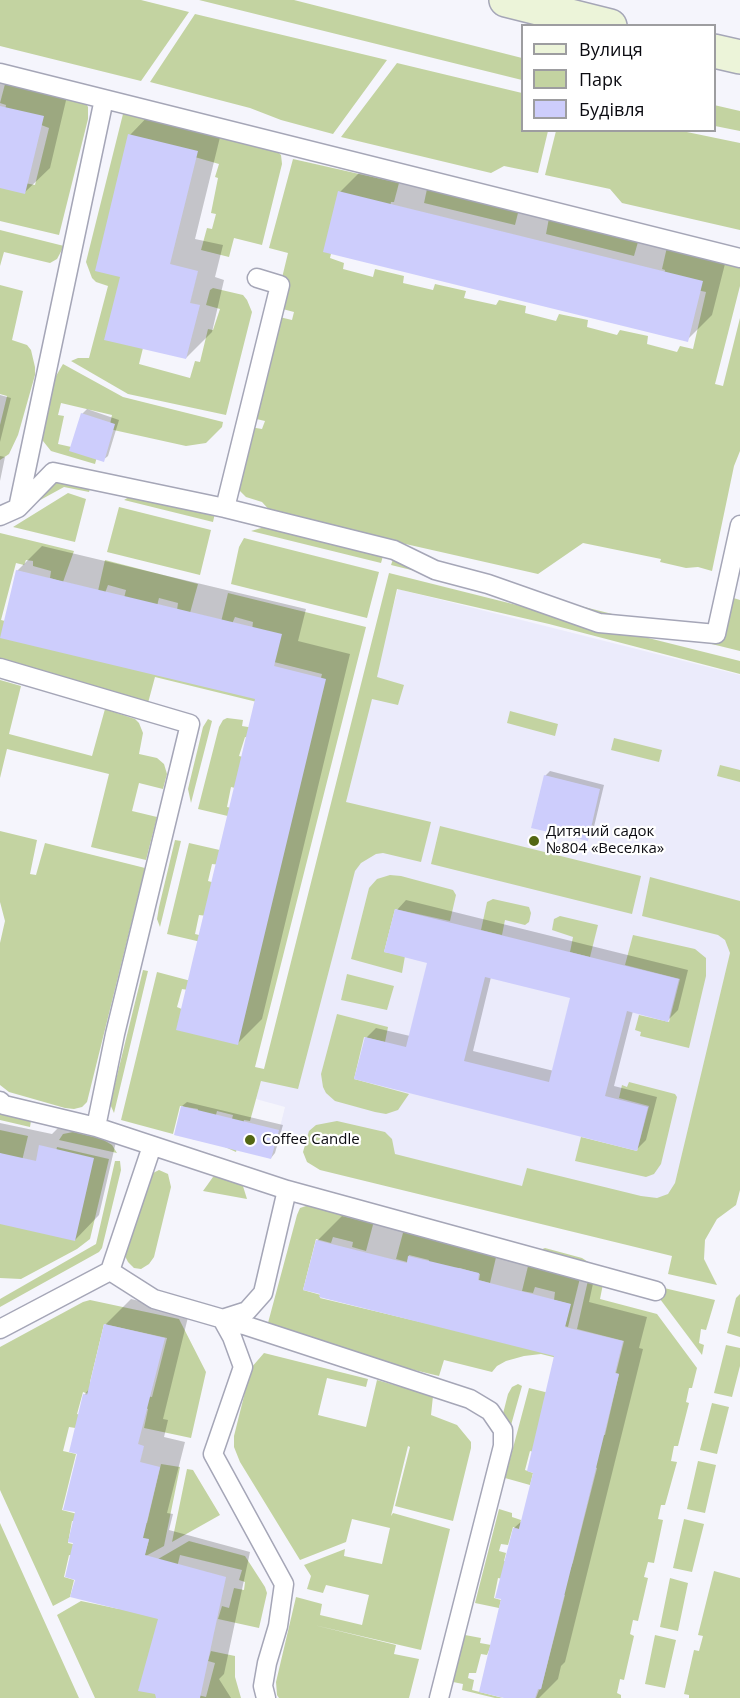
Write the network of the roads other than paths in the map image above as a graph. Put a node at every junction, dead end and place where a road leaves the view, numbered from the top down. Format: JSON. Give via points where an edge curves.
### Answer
{"nodes":[{"id":1,"x":506,"y":0,"type":"edge"},
{"id":2,"x":602,"y":24,"type":"edge"},
{"id":3,"x":716,"y":51,"type":"edge"},
{"id":4,"x":740,"y":57,"type":"edge"},
{"id":5,"x":0,"y":73,"type":"edge"},
{"id":6,"x":104,"y":99,"type":"junction"},
{"id":7,"x":740,"y":258,"type":"edge"},
{"id":8,"x":257,"y":278,"type":"dead end"},
{"id":9,"x":18,"y":508,"type":"junction"},
{"id":10,"x":225,"y":508,"type":"junction"},
{"id":11,"x":0,"y":516,"type":"edge"},
{"id":12,"x":740,"y":525,"type":"edge"},
{"id":13,"x":0,"y":668,"type":"edge"},
{"id":14,"x":0,"y":1101,"type":"edge"},
{"id":15,"x":96,"y":1128,"type":"junction"},
{"id":16,"x":152,"y":1146,"type":"junction"},
{"id":17,"x":287,"y":1190,"type":"junction"},
{"id":18,"x":110,"y":1271,"type":"junction"},
{"id":19,"x":656,"y":1291,"type":"dead end"},
{"id":20,"x":222,"y":1319,"type":"junction"},
{"id":21,"x":0,"y":1329,"type":"edge"},
{"id":22,"x":266,"y":1698,"type":"edge"},
{"id":23,"x":439,"y":1698,"type":"edge"}],
"edges":[{"from":1,"to":2,"type":"main road"},
{"from":3,"to":4,"type":"main road"},
{"from":5,"to":6,"type":"lane"},
{"from":6,"to":7,"type":"lane"},
{"from":6,"to":9,"type":"lane"},
{"from":8,"to":10,"type":"lane","via":[[280,285]]},
{"from":9,"to":10,"type":"lane","via":[[53,472]]},
{"from":9,"to":11,"type":"lane"},
{"from":10,"to":12,"type":"lane","via":[[394,550],[435,570],[599,623],[716,634]]},
{"from":13,"to":15,"type":"lane","via":[[190,724]]},
{"from":14,"to":15,"type":"lane","via":[[3,1105]]},
{"from":15,"to":16,"type":"lane"},
{"from":16,"to":17,"type":"lane"},
{"from":16,"to":18,"type":"lane"},
{"from":17,"to":19,"type":"lane"},
{"from":17,"to":20,"type":"lane","via":[[263,1293],[247,1311]]},
{"from":18,"to":20,"type":"lane","via":[[154,1299]]},
{"from":18,"to":21,"type":"lane"},
{"from":20,"to":22,"type":"lane","via":[[243,1367],[213,1454],[284,1584],[263,1686]]},
{"from":20,"to":23,"type":"lane","via":[[470,1399],[490,1411],[503,1430],[492,1493]]}]}
